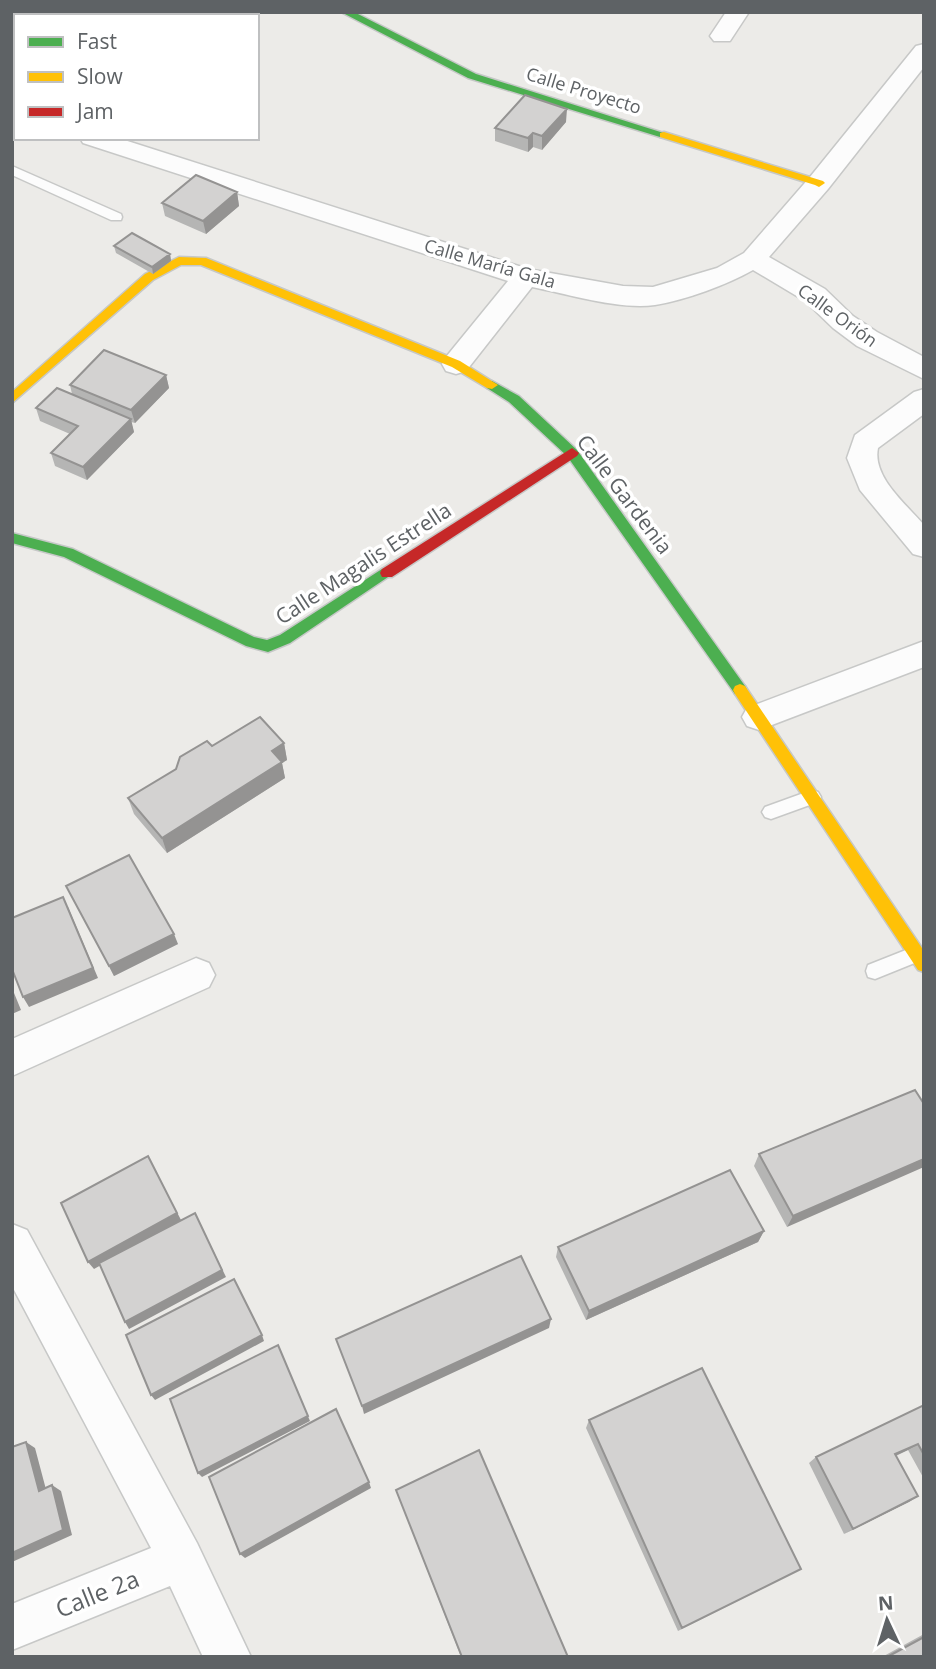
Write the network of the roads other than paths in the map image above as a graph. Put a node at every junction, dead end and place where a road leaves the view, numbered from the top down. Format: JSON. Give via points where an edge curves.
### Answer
{"nodes":[{"id":1,"x":345,"y":12,"type":"edge"},
{"id":2,"x":738,"y":12,"type":"edge"},
{"id":3,"x":722,"y":36,"type":"dead end"},
{"id":4,"x":924,"y":51,"type":"edge"},
{"id":5,"x":98,"y":140,"type":"edge"},
{"id":6,"x":12,"y":170,"type":"edge"},
{"id":7,"x":820,"y":183,"type":"junction"},
{"id":8,"x":116,"y":216,"type":"dead end"},
{"id":9,"x":753,"y":259,"type":"junction"},
{"id":10,"x":525,"y":277,"type":"junction"},
{"id":11,"x":456,"y":364,"type":"junction"},
{"id":12,"x":924,"y":369,"type":"edge"},
{"id":13,"x":12,"y":399,"type":"edge"},
{"id":14,"x":924,"y":399,"type":"edge"},
{"id":15,"x":572,"y":453,"type":"junction"},
{"id":16,"x":12,"y":538,"type":"edge"},
{"id":17,"x":924,"y":546,"type":"edge"},
{"id":18,"x":924,"y":654,"type":"edge"},
{"id":19,"x":759,"y":717,"type":"junction"},
{"id":20,"x":812,"y":797,"type":"junction"},
{"id":21,"x":771,"y":812,"type":"dead end"},
{"id":22,"x":916,"y":943,"type":"edge"},
{"id":23,"x":875,"y":971,"type":"dead end"},
{"id":24,"x":195,"y":975,"type":"dead end"},
{"id":25,"x":12,"y":1058,"type":"edge"},
{"id":26,"x":12,"y":1244,"type":"edge"},
{"id":27,"x":181,"y":1559,"type":"junction"},
{"id":28,"x":12,"y":1627,"type":"edge"},
{"id":29,"x":228,"y":1657,"type":"edge"}],
"edges":[{"from":1,"to":7,"type":"street","name":"Calle Proyecto","via":[[472,76]]},
{"from":2,"to":3,"type":"street"},
{"from":4,"to":7,"type":"street","name":"Calle María Gala"},
{"from":5,"to":10,"type":"street","name":"Calle María Gala"},
{"from":6,"to":8,"type":"lane"},
{"from":7,"to":9,"type":"street","name":"Calle María Gala"},
{"from":9,"to":10,"type":"street","name":"Calle María Gala","via":[[726,274],[654,296],[623,295]]},
{"from":9,"to":12,"type":"street","name":"Calle Orión","via":[[816,295],[867,339]]},
{"from":10,"to":11,"type":"street"},
{"from":11,"to":13,"type":"street","name":"Calle Gardenia","via":[[202,261],[178,261],[149,277]]},
{"from":11,"to":15,"type":"street","name":"Calle Gardenia","via":[[514,399]]},
{"from":14,"to":17,"type":"street","via":[[864,442],[860,453],[872,482]]},
{"from":15,"to":16,"type":"street","name":"Calle Magalis Estrella","via":[[268,646],[250,642],[68,553]]},
{"from":15,"to":19,"type":"street","name":"Calle Gardenia"},
{"from":18,"to":19,"type":"street"},
{"from":19,"to":20,"type":"street","name":"Calle Gardenia"},
{"from":20,"to":21,"type":"lane"},
{"from":20,"to":22,"type":"street","name":"Calle Gardenia"},
{"from":22,"to":23,"type":"lane"},
{"from":24,"to":25,"type":"street"},
{"from":26,"to":27,"type":"street"},
{"from":27,"to":28,"type":"street","name":"Calle 2a"},
{"from":27,"to":29,"type":"street"}]}
